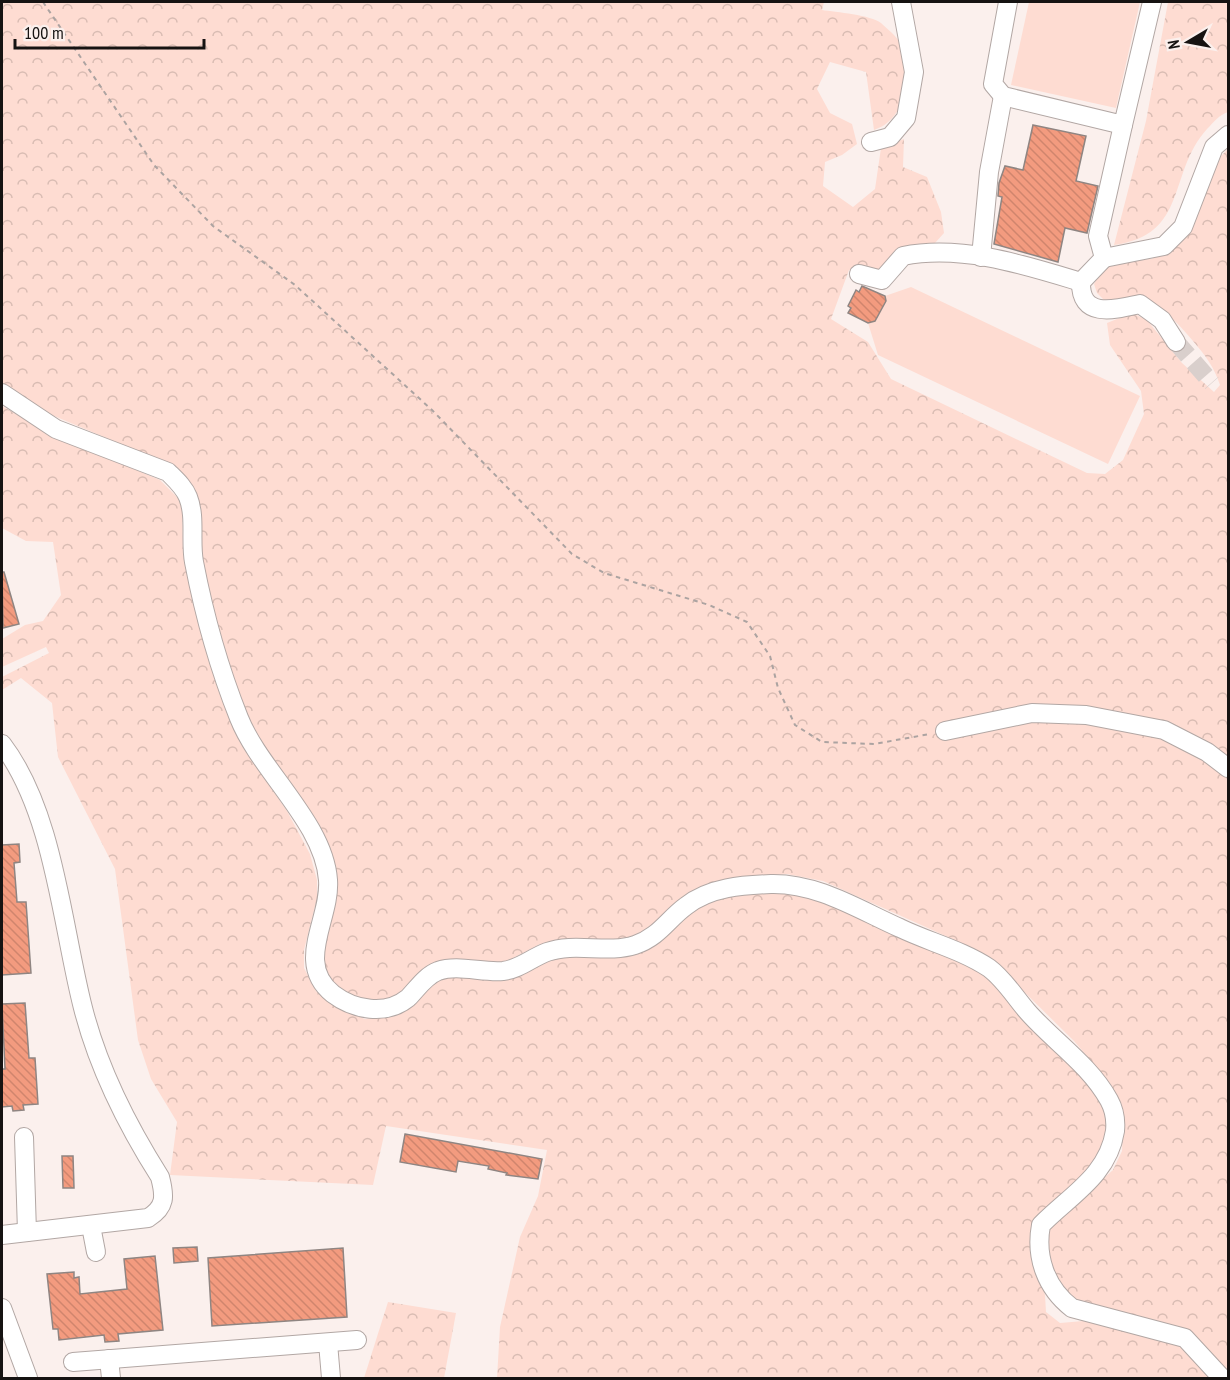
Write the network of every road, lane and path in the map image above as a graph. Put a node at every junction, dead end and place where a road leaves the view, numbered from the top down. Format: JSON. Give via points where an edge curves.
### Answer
{"nodes":[{"id":1,"x":43,"y":2,"type":"edge"},
{"id":2,"x":901,"y":2,"type":"edge"},
{"id":3,"x":1008,"y":2,"type":"edge"},
{"id":4,"x":1152,"y":2,"type":"edge"},
{"id":5,"x":1003,"y":96,"type":"junction"},
{"id":6,"x":1123,"y":125,"type":"junction"},
{"id":7,"x":1228,"y":135,"type":"edge"},
{"id":8,"x":871,"y":142,"type":"dead end"},
{"id":9,"x":981,"y":257,"type":"junction"},
{"id":10,"x":1104,"y":258,"type":"junction"},
{"id":11,"x":859,"y":274,"type":"dead end"},
{"id":12,"x":1081,"y":282,"type":"junction"},
{"id":13,"x":1176,"y":342,"type":"tunnel mouth"},
{"id":14,"x":2,"y":393,"type":"edge"},
{"id":15,"x":945,"y":731,"type":"joint"},
{"id":16,"x":2,"y":744,"type":"edge"},
{"id":17,"x":1228,"y":768,"type":"edge"},
{"id":18,"x":24,"y":1137,"type":"dead end"},
{"id":19,"x":91,"y":1226,"type":"junction"},
{"id":20,"x":27,"y":1232,"type":"junction"},
{"id":21,"x":2,"y":1235,"type":"edge"},
{"id":22,"x":96,"y":1252,"type":"dead end"},
{"id":23,"x":2,"y":1308,"type":"edge"},
{"id":24,"x":357,"y":1340,"type":"dead end"},
{"id":25,"x":328,"y":1343,"type":"junction"},
{"id":26,"x":109,"y":1359,"type":"junction"},
{"id":27,"x":73,"y":1362,"type":"dead end"},
{"id":28,"x":28,"y":1378,"type":"edge"},
{"id":29,"x":111,"y":1378,"type":"edge"},
{"id":30,"x":331,"y":1378,"type":"edge"},
{"id":31,"x":1222,"y":1378,"type":"edge"}],
"edges":[{"from":1,"to":15,"type":"path","via":[[154,165],[213,226],[295,285],[432,410],[572,554],[604,573],[709,605],[747,622],[770,656],[778,688],[795,725],[822,742],[874,744]]},
{"from":2,"to":8,"type":"street","via":[[914,72],[906,118],[890,137]]},
{"from":3,"to":5,"type":"street","via":[[993,84]]},
{"from":4,"to":6,"type":"street"},
{"from":5,"to":6,"type":"street"},
{"from":5,"to":9,"type":"street"},
{"from":6,"to":10,"type":"street","via":[[1098,236]]},
{"from":7,"to":10,"type":"street","via":[[1215,147],[1183,227],[1164,246]]},
{"from":9,"to":11,"type":"street","via":[[943,251],[918,253],[903,256],[882,280]]},
{"from":9,"to":12,"type":"street"},
{"from":10,"to":12,"type":"street"},
{"from":12,"to":13,"type":"street","via":[[1088,304],[1099,310],[1113,310],[1140,304],[1162,320]]},
{"from":14,"to":31,"type":"street","via":[[56,429],[168,472],[180,483],[191,509],[191,543],[199,584],[239,718],[251,744],[297,806],[328,878],[314,960],[318,976],[336,996],[363,1008],[385,1009],[407,998],[436,972],[514,969],[549,951],[620,949],[640,944],[661,932],[686,906],[707,894],[740,885],[796,884],[842,902],[993,971],[1104,1093],[1115,1116],[1114,1132],[1101,1166],[1089,1183],[1041,1225],[1039,1248],[1046,1275],[1057,1296],[1072,1308],[1185,1338]]},
{"from":15,"to":17,"type":"street","via":[[1032,713],[1086,715],[1164,730],[1207,752]]},
{"from":16,"to":19,"type":"street","via":[[12,758],[48,848],[92,1039],[106,1076],[164,1191],[164,1202],[148,1218]]},
{"from":18,"to":20,"type":"street"},
{"from":19,"to":20,"type":"street"},
{"from":19,"to":22,"type":"street"},
{"from":20,"to":21,"type":"street"},
{"from":23,"to":28,"type":"street"},
{"from":24,"to":25,"type":"street"},
{"from":25,"to":26,"type":"street"},
{"from":25,"to":30,"type":"street"},
{"from":26,"to":27,"type":"street"},
{"from":26,"to":29,"type":"street"}]}
